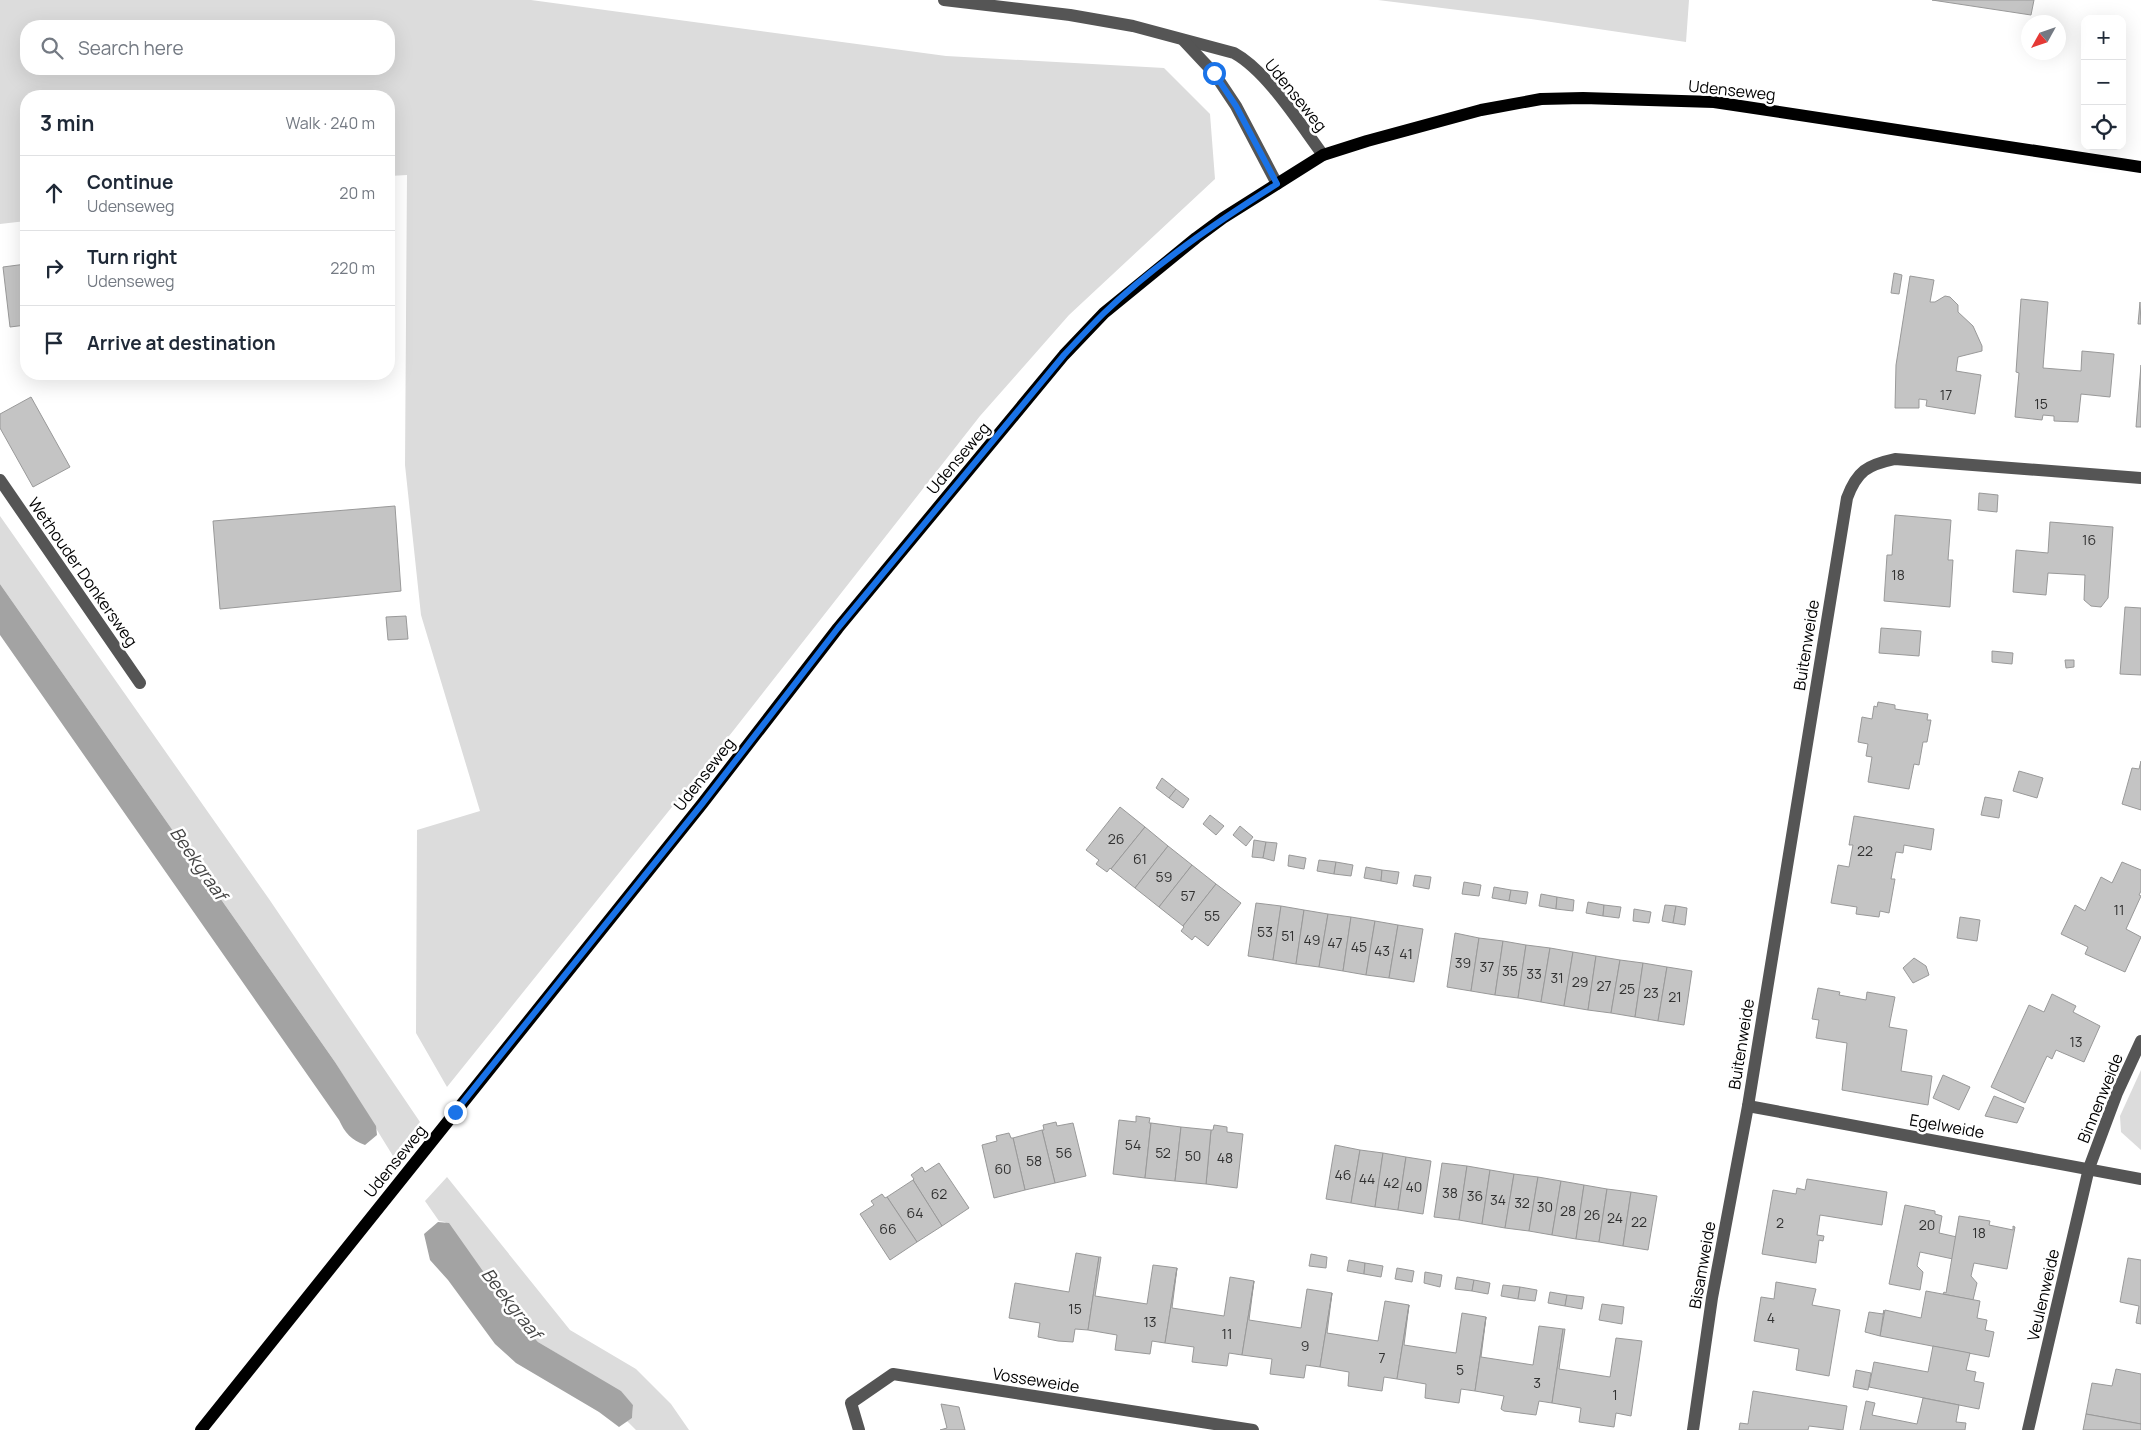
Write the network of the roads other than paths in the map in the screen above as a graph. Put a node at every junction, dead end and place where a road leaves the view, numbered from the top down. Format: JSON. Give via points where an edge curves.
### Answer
{"nodes":[{"id":1,"x":944,"y":0,"type":"edge"},
{"id":2,"x":1184,"y":41,"type":"junction"},
{"id":3,"x":1323,"y":155,"type":"junction"},
{"id":4,"x":2141,"y":167,"type":"edge"},
{"id":5,"x":1277,"y":184,"type":"junction"},
{"id":6,"x":2141,"y":478,"type":"edge"},
{"id":7,"x":0,"y":480,"type":"edge"},
{"id":8,"x":140,"y":683,"type":"dead end"},
{"id":9,"x":2141,"y":1041,"type":"edge"},
{"id":10,"x":1748,"y":1106,"type":"junction"},
{"id":11,"x":2089,"y":1168,"type":"junction"},
{"id":12,"x":2141,"y":1179,"type":"edge"},
{"id":13,"x":201,"y":1430,"type":"edge"},
{"id":14,"x":859,"y":1430,"type":"edge"},
{"id":15,"x":1253,"y":1430,"type":"edge"},
{"id":16,"x":1693,"y":1430,"type":"edge"},
{"id":17,"x":2028,"y":1430,"type":"edge"}],
"edges":[{"from":1,"to":2,"type":"street","name":"Udenseweg","via":[[1133,26]]},
{"from":2,"to":3,"type":"street","name":"Udenseweg","via":[[1234,53],[1247,60]]},
{"from":2,"to":5,"type":"street","via":[[1214,73],[1236,106]]},
{"from":3,"to":4,"type":"main road","name":"Udenseweg","via":[[1480,110],[1541,99],[1583,98],[1714,102]]},
{"from":3,"to":5,"type":"main road","name":"Udenseweg"},
{"from":5,"to":13,"type":"main road","name":"Udenseweg","via":[[1223,218],[1142,281],[1064,355],[838,628],[702,804]]},
{"from":6,"to":10,"type":"street","name":"Buitenweide","via":[[1895,459],[1875,464],[1860,473],[1852,483]]},
{"from":7,"to":8,"type":"street","name":"Wethouder Donkersweg"},
{"from":9,"to":11,"type":"street","name":"Binnenweide","via":[[2117,1093]]},
{"from":10,"to":11,"type":"street","name":"Egelweide"},
{"from":10,"to":16,"type":"street","name":"Bisamweide","via":[[1712,1298]]},
{"from":11,"to":12,"type":"street","name":"Egelweide"},
{"from":11,"to":17,"type":"street","name":"Veulenweide"},
{"from":14,"to":15,"type":"street","name":"Vosseweide","via":[[851,1402],[893,1374]]}]}
